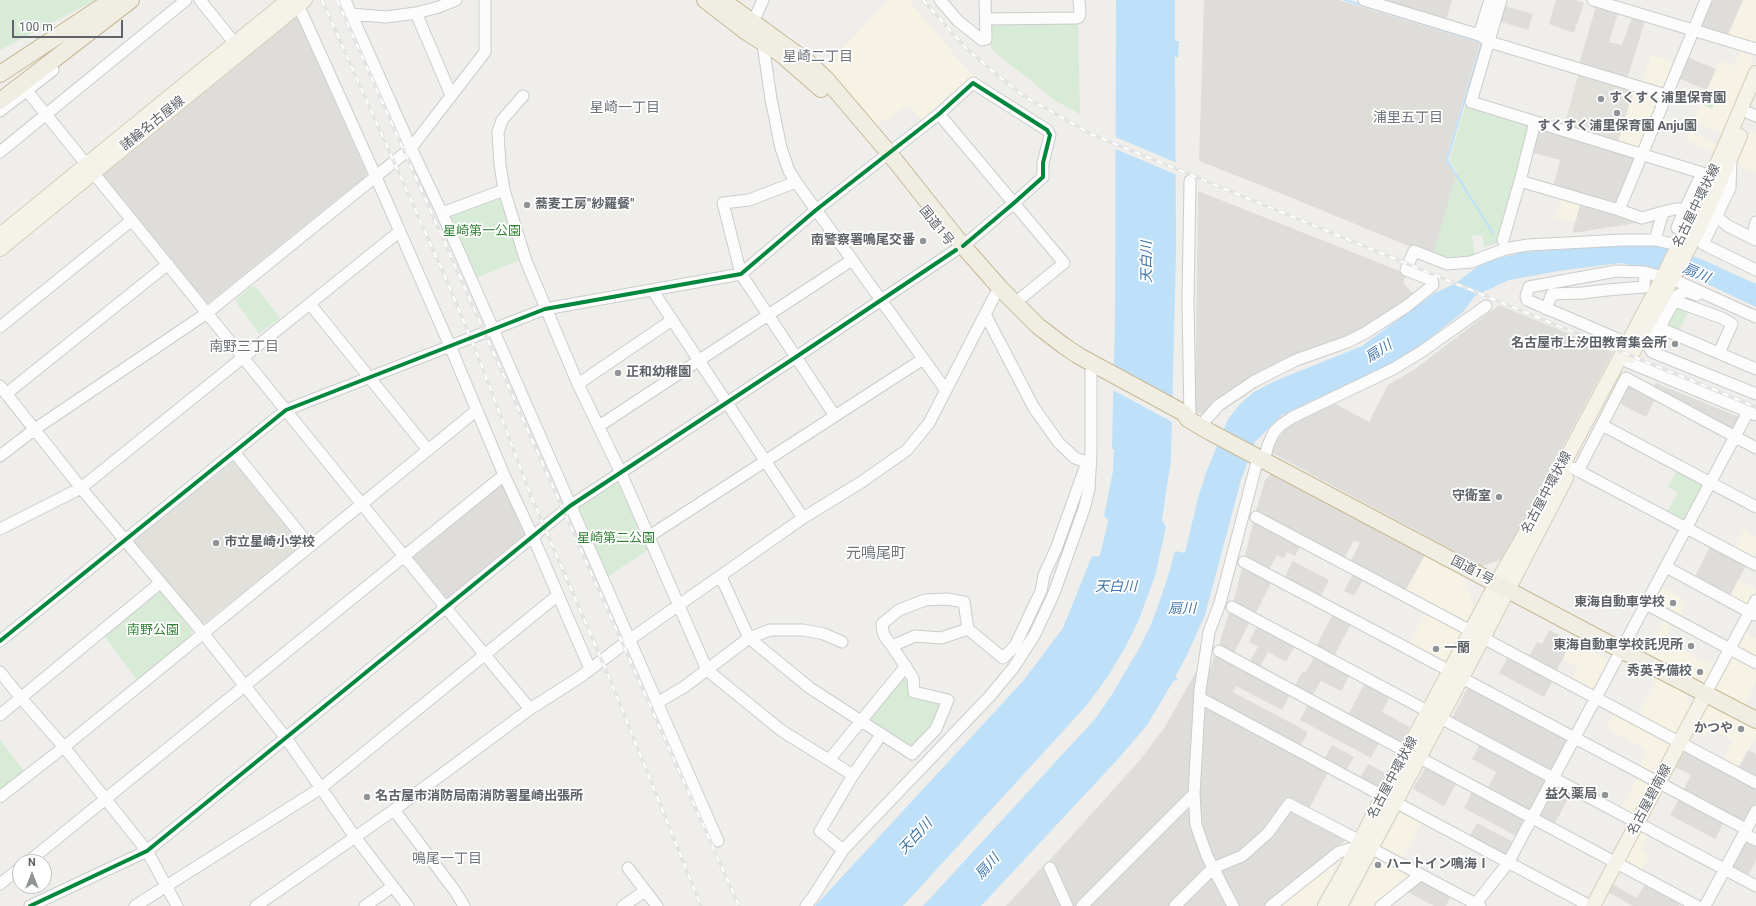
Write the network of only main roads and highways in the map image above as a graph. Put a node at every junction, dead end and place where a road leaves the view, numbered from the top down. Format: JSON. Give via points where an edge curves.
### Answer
{"nodes":[{"id":1,"x":113,"y":0,"type":"edge"},
{"id":2,"x":131,"y":0,"type":"edge"},
{"id":3,"x":705,"y":0,"type":"edge"},
{"id":4,"x":297,"y":1,"type":"edge"},
{"id":5,"x":731,"y":3,"type":"edge"},
{"id":6,"x":1756,"y":73,"type":"edge"},
{"id":7,"x":0,"y":74,"type":"edge"},
{"id":8,"x":0,"y":88,"type":"edge"},
{"id":9,"x":1756,"y":97,"type":"edge"},
{"id":10,"x":0,"y":102,"type":"edge"},
{"id":11,"x":1752,"y":114,"type":"edge"},
{"id":12,"x":885,"y":156,"type":"junction"},
{"id":13,"x":90,"y":168,"type":"junction"},
{"id":14,"x":0,"y":234,"type":"edge"},
{"id":15,"x":1681,"y":247,"type":"junction"},
{"id":16,"x":0,"y":249,"type":"edge"},
{"id":17,"x":1668,"y":277,"type":"junction"},
{"id":18,"x":998,"y":292,"type":"junction"},
{"id":19,"x":1093,"y":369,"type":"junction"},
{"id":20,"x":1502,"y":587,"type":"junction"},
{"id":21,"x":1706,"y":693,"type":"junction"},
{"id":22,"x":1435,"y":715,"type":"junction"},
{"id":23,"x":1756,"y":720,"type":"edge"},
{"id":24,"x":1389,"y":799,"type":"junction"},
{"id":25,"x":1363,"y":846,"type":"junction"},
{"id":26,"x":1325,"y":906,"type":"edge"},
{"id":27,"x":1340,"y":906,"type":"edge"},
{"id":28,"x":1593,"y":906,"type":"edge"}],
"edges":[{"from":1,"to":7,"type":"highway"},
{"from":1,"to":8,"type":"highway"},
{"from":2,"to":10,"type":"highway"},
{"from":3,"to":12,"type":"highway","name":"国道1号","via":[[763,44],[781,54],[818,86]]},
{"from":4,"to":13,"type":"main road","name":"諸輪名古屋線"},
{"from":5,"to":12,"type":"highway","name":"国道1号","via":[[826,79]]},
{"from":6,"to":15,"type":"main road","name":"名古屋中環状線","via":[[1707,174]]},
{"from":9,"to":11,"type":"main road","name":"名古屋中環状線"},
{"from":11,"to":15,"type":"main road","name":"名古屋中環状線","via":[[1731,158]]},
{"from":12,"to":18,"type":"highway","name":"国道1号"},
{"from":13,"to":14,"type":"main road","name":"諸輪名古屋線"},
{"from":13,"to":16,"type":"main road","name":"諸輪名古屋線"},
{"from":15,"to":17,"type":"main road","name":"名古屋中環状線"},
{"from":17,"to":20,"type":"main road","name":"名古屋中環状線","via":[[1627,343],[1549,490]]},
{"from":17,"to":20,"type":"main road","name":"名古屋中環状線","via":[[1575,469]]},
{"from":18,"to":19,"type":"highway","name":"国道1号","via":[[1015,303],[1038,326]]},
{"from":18,"to":19,"type":"highway","name":"国道1号","via":[[1044,341],[1076,363]]},
{"from":19,"to":20,"type":"highway","name":"国道1号"},
{"from":20,"to":21,"type":"highway","name":"国道1号"},
{"from":20,"to":22,"type":"main road","name":"名古屋中環状線"},
{"from":21,"to":23,"type":"highway","name":"国道1号"},
{"from":21,"to":28,"type":"main road","name":"名古屋碧南線"},
{"from":22,"to":24,"type":"main road","name":"名古屋中環状線","via":[[1407,752]]},
{"from":22,"to":24,"type":"main road","name":"名古屋中環状線","via":[[1420,758]]},
{"from":24,"to":25,"type":"main road","name":"名古屋中環状線"},
{"from":25,"to":26,"type":"main road","name":"名古屋中環状線"},
{"from":25,"to":27,"type":"main road","name":"名古屋中環状線"}]}
